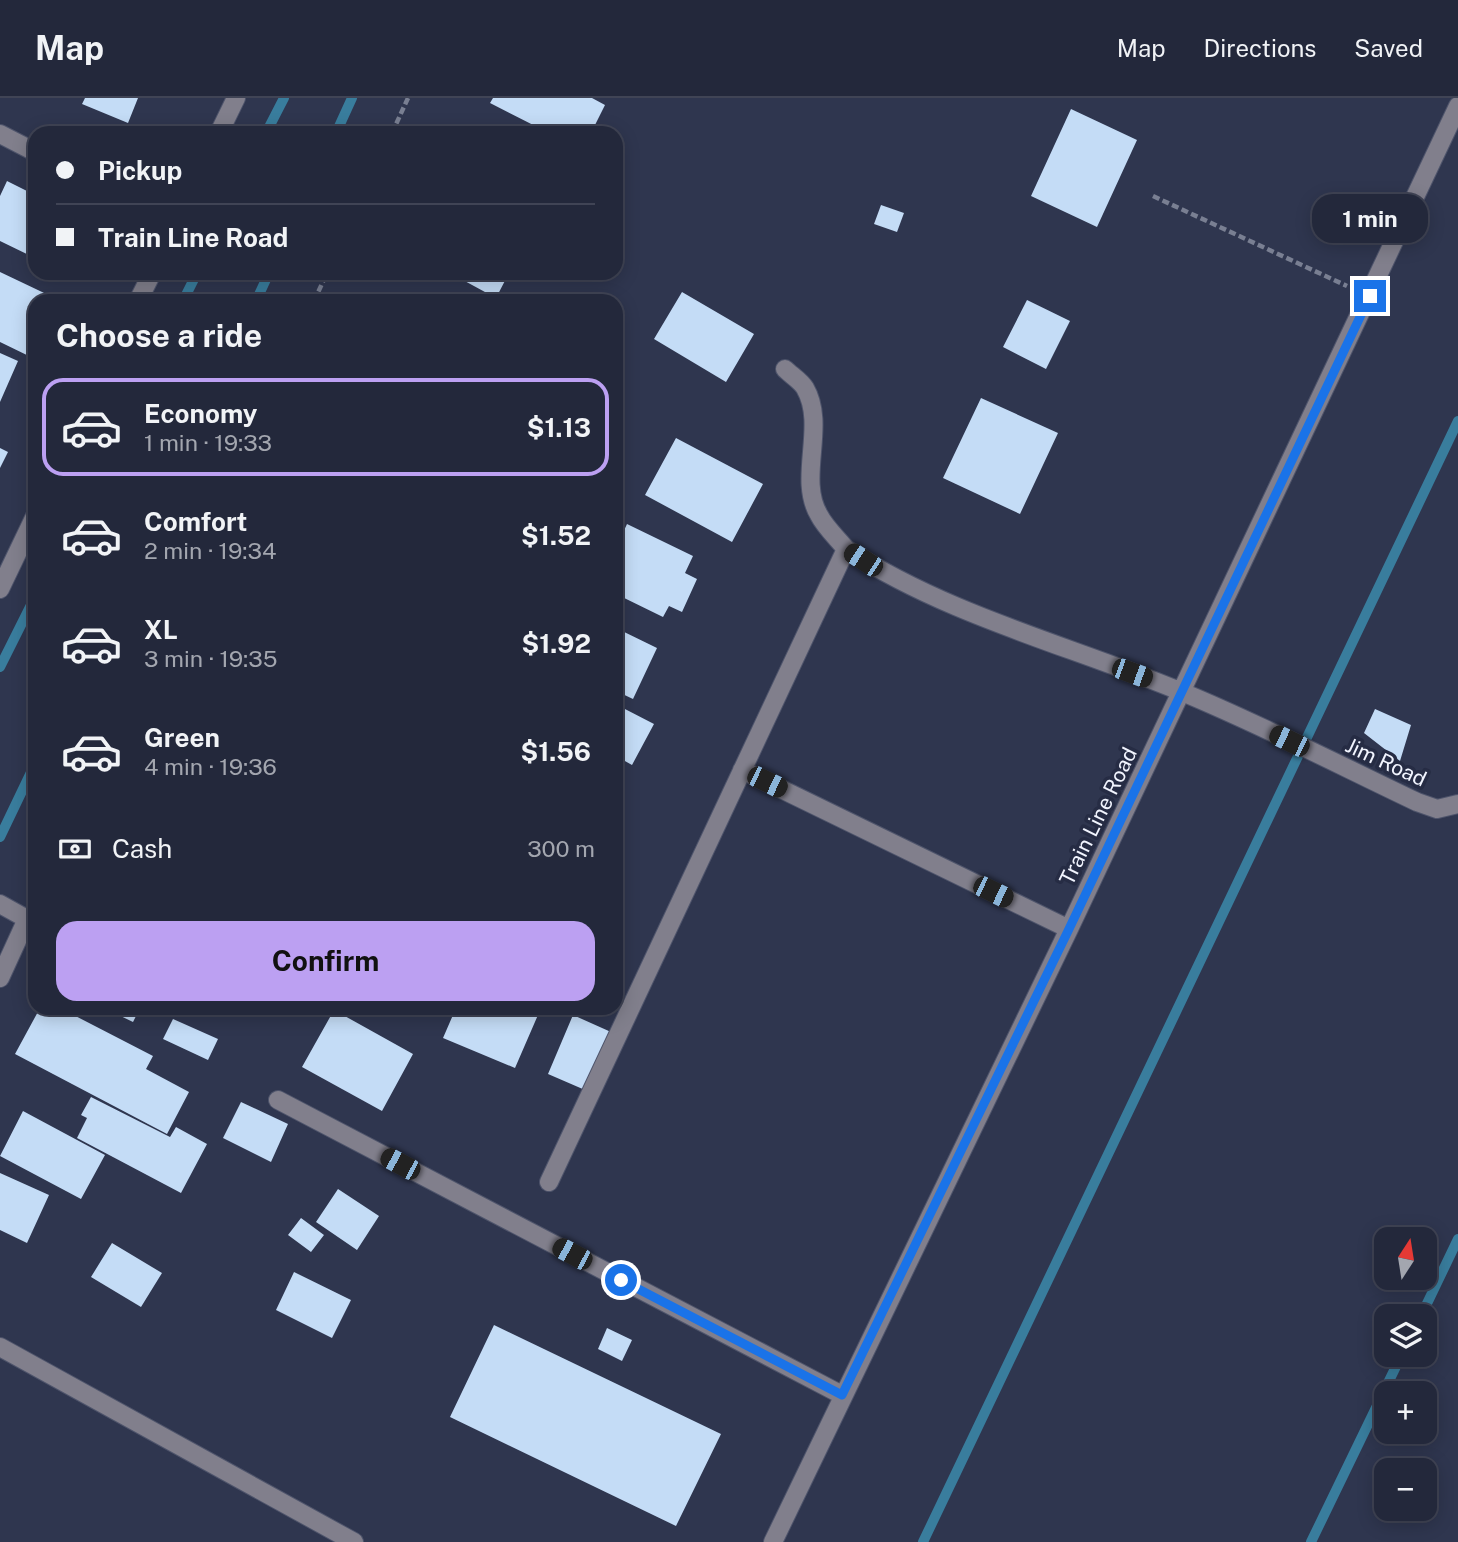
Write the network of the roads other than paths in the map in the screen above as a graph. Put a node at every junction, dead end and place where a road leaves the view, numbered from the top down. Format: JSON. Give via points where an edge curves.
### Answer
{"nodes":[{"id":1,"x":236,"y":98,"type":"edge"},
{"id":2,"x":1458,"y":106,"type":"edge"},
{"id":3,"x":222,"y":126,"type":"edge"},
{"id":4,"x":0,"y":134,"type":"edge"},
{"id":5,"x":28,"y":148,"type":"edge"},
{"id":6,"x":785,"y":369,"type":"dead end"},
{"id":7,"x":28,"y":531,"type":"edge"},
{"id":8,"x":846,"y":549,"type":"junction"},
{"id":9,"x":0,"y":589,"type":"edge"},
{"id":10,"x":1182,"y":692,"type":"junction"},
{"id":11,"x":742,"y":770,"type":"junction"},
{"id":12,"x":1458,"y":804,"type":"edge"},
{"id":13,"x":0,"y":904,"type":"edge"},
{"id":14,"x":1069,"y":929,"type":"junction"},
{"id":15,"x":0,"y":978,"type":"edge"},
{"id":16,"x":278,"y":1100,"type":"dead end"},
{"id":17,"x":549,"y":1182,"type":"dead end"},
{"id":18,"x":0,"y":1347,"type":"edge"},
{"id":19,"x":842,"y":1395,"type":"junction"},
{"id":20,"x":354,"y":1542,"type":"edge"},
{"id":21,"x":773,"y":1542,"type":"edge"}],
"edges":[{"from":1,"to":3,"type":"street"},
{"from":2,"to":10,"type":"street","name":"Train Line Road"},
{"from":4,"to":5,"type":"street"},
{"from":6,"to":8,"type":"street","name":"Jim Road","via":[[805,387],[811,410],[811,483],[818,514]]},
{"from":7,"to":9,"type":"street"},
{"from":8,"to":10,"type":"street","name":"Jim Road","via":[[933,599]]},
{"from":8,"to":11,"type":"street"},
{"from":10,"to":12,"type":"street","name":"Jim Road","via":[[1437,809]]},
{"from":10,"to":14,"type":"street","name":"Train Line Road"},
{"from":11,"to":14,"type":"street"},
{"from":11,"to":17,"type":"street"},
{"from":13,"to":15,"type":"street","via":[[27,919]]},
{"from":14,"to":19,"type":"street","name":"Train Line Road"},
{"from":16,"to":19,"type":"street"},
{"from":18,"to":20,"type":"street"},
{"from":19,"to":21,"type":"street","name":"Train Line Road"}]}
